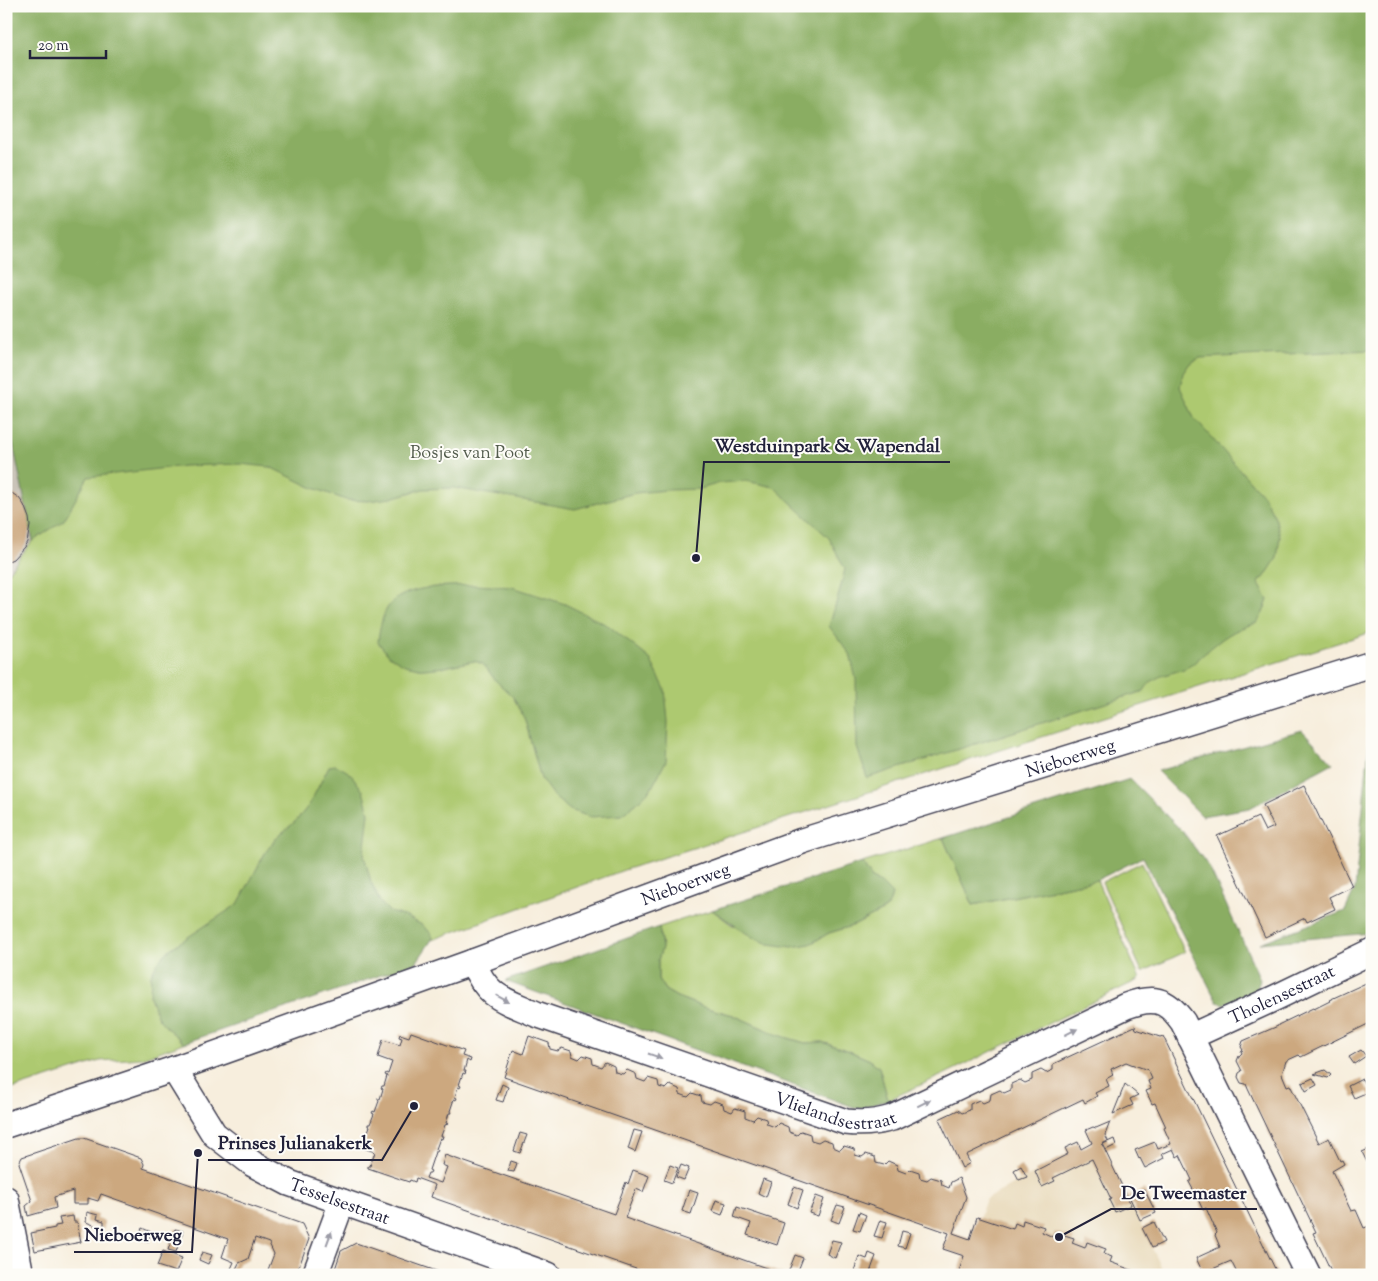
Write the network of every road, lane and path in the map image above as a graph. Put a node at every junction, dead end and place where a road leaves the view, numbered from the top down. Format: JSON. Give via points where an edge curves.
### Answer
{"nodes":[{"id":1,"x":1372,"y":664,"type":"edge"},
{"id":2,"x":1372,"y":951,"type":"edge"},
{"id":3,"x":473,"y":962,"type":"junction"},
{"id":4,"x":1190,"y":1037,"type":"junction"},
{"id":5,"x":174,"y":1069,"type":"junction"},
{"id":6,"x":6,"y":1124,"type":"edge"},
{"id":7,"x":6,"y":1200,"type":"edge"},
{"id":8,"x":342,"y":1202,"type":"junction"},
{"id":9,"x":545,"y":1274,"type":"edge"},
{"id":10,"x":21,"y":1275,"type":"edge"},
{"id":11,"x":315,"y":1275,"type":"edge"},
{"id":12,"x":1308,"y":1275,"type":"edge"}],
"edges":[{"from":1,"to":3,"type":"street","name":"Nieboerweg","via":[[802,841]]},
{"from":2,"to":4,"type":"street","name":"Tholensestraat"},
{"from":3,"to":4,"type":"street","name":"Vlielandsestraat","one_way":true,"via":[[487,989],[536,1014],[846,1122],[864,1124],[892,1118],[1142,1000],[1154,1000],[1176,1012]]},
{"from":3,"to":5,"type":"street","name":"Nieboerweg"},
{"from":4,"to":12,"type":"street","name":"Vlielandsestraat"},
{"from":5,"to":6,"type":"street","name":"Nieboerweg"},
{"from":5,"to":8,"type":"street","name":"Tesselsestraat","via":[[214,1134],[254,1164],[289,1183]]},
{"from":7,"to":10,"type":"street"},
{"from":8,"to":9,"type":"street","name":"Tesselsestraat"},
{"from":11,"to":8,"type":"street","one_way":true}]}
